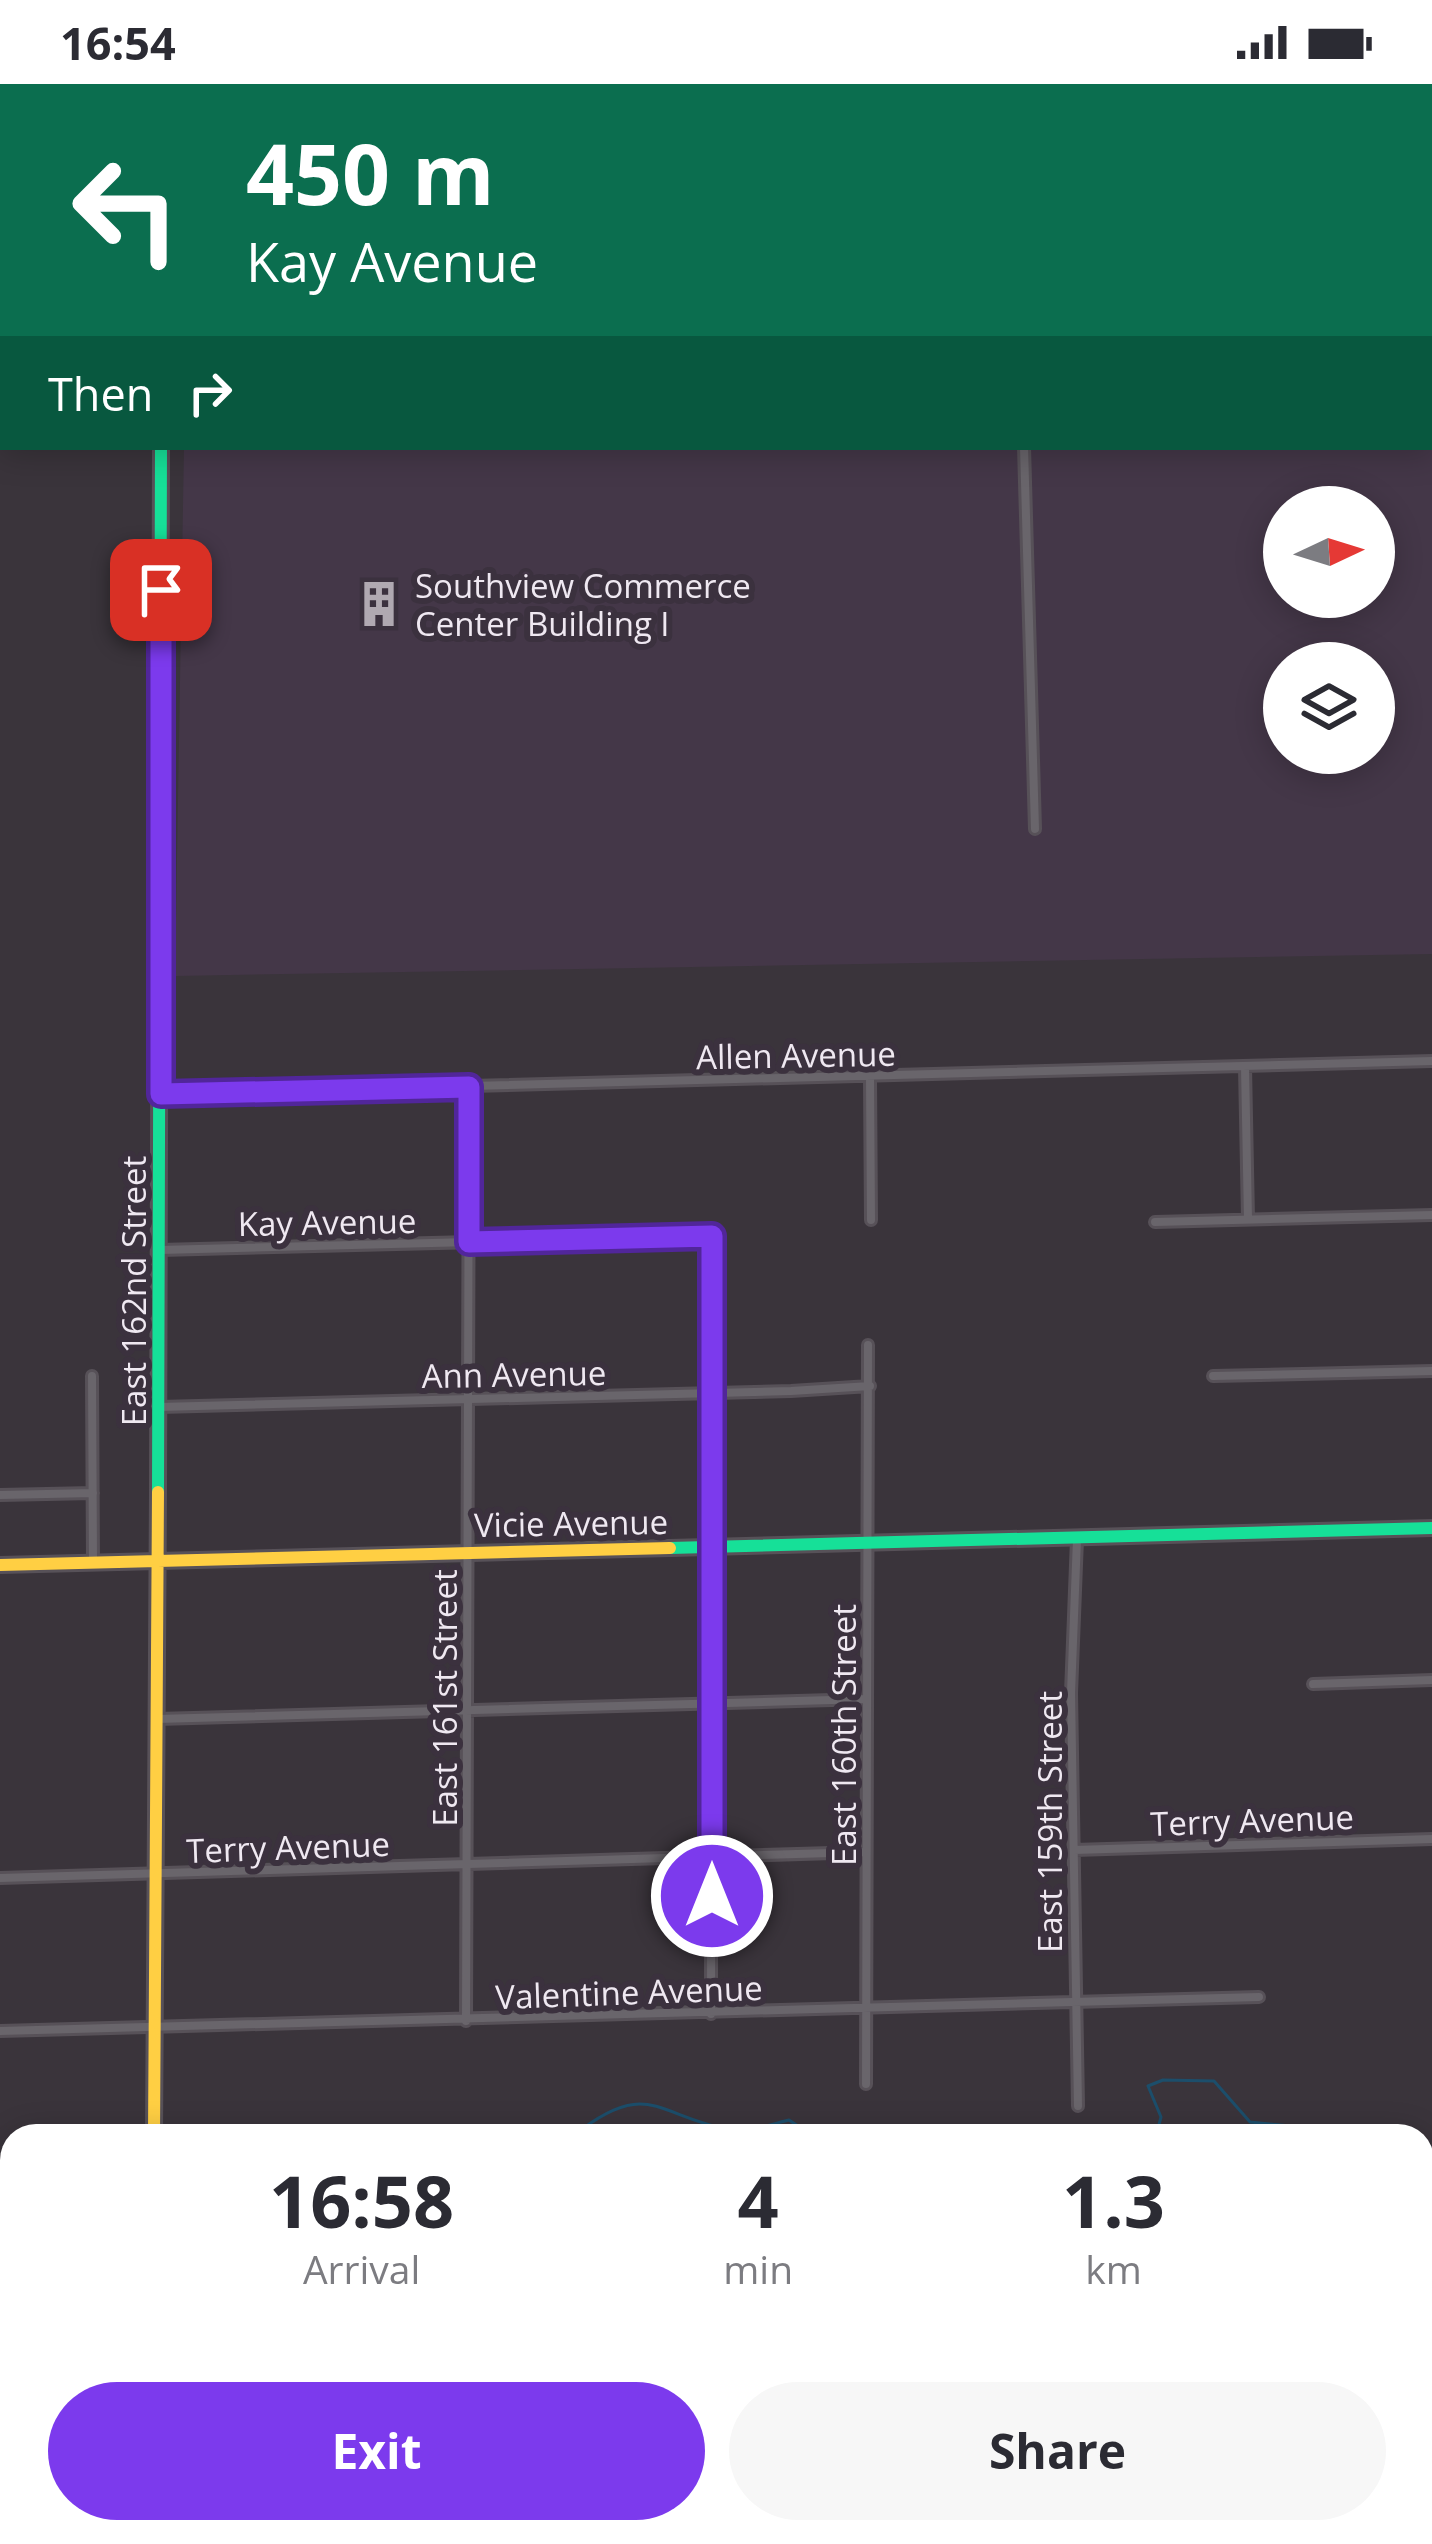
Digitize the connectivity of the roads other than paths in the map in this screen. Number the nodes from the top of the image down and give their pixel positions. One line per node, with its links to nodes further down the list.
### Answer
1 (161, 450): 8 (street, East 162nd Street)
2 (1024, 450): 3 (street)
3 (1036, 829)
4 (1432, 1061): 5 (street, Allen Avenue)
5 (1245, 1066): 6 (street, Allen Avenue); 10 (street)
6 (869, 1077): 7 (street, Allen Avenue); 11 (street)
7 (469, 1087): 8 (street, Allen Avenue); 13 (street, East 161st Street)
8 (161, 1094): 14 (street, East 162nd Street)
9 (1432, 1215): 10 (street)
10 (1248, 1219): 12 (street)
11 (871, 1220)
12 (1155, 1222)
13 (469, 1242): 14 (street, Kay Avenue); 20 (street, Kay Avenue); 21 (street, East 161st Street)
14 (160, 1250): 22 (street, East 162nd Street)
15 (868, 1345): 19 (street, East 160th Street)
16 (1432, 1371): 18 (street)
17 (92, 1376): 23 (street)
18 (1213, 1376)
19 (870, 1386): 20 (street, Ann Avenue); 27 (street, East 160th Street)
20 (713, 1393): 21 (street, Ann Avenue); 28 (street)
21 (469, 1399): 22 (street, Ann Avenue); 29 (street, East 161st Street)
22 (159, 1407): 30 (street, East 162nd Street)
23 (93, 1493): 24 (street); 31 (street)
24 (0, 1495)
25 (1432, 1528): 26 (street, Vicie Avenue)
26 (1077, 1537): 27 (street, Vicie Avenue); 40 (street, East 159th Street)
27 (868, 1543): 28 (street, Vicie Avenue); 35 (street, East 160th Street)
28 (713, 1546): 29 (street, Vicie Avenue); 36 (street)
29 (469, 1553): 30 (street, Vicie Avenue); 37 (street, East 161st Street)
30 (158, 1561): 31 (street, Vicie Avenue); 38 (street, East 162nd Street)
31 (93, 1562): 32 (street, Vicie Avenue)
32 (0, 1565)
33 (1432, 1680): 34 (street)
34 (1313, 1684)
35 (867, 1699): 36 (street); 41 (street, East 160th Street)
36 (712, 1703): 37 (street); 42 (street)
37 (468, 1710): 38 (street); 43 (street, East 161st Street)
38 (157, 1719): 44 (street, East 162nd Street)
39 (1432, 1839): 40 (street, Terry Avenue)
40 (1073, 1850): 47 (street, East 159th Street)
41 (866, 1852): 42 (street, Terry Avenue); 48 (street, East 160th Street)
42 (712, 1857): 43 (street, Terry Avenue); 49 (street)
43 (467, 1865): 44 (street, Terry Avenue); 50 (street, East 161st Street)
44 (156, 1876): 45 (street, Terry Avenue); 51 (street, East 162nd Street)
45 (0, 1877)
46 (1258, 1997): 47 (street, Valentine Avenue)
47 (1073, 2004): 48 (street, Valentine Avenue); 54 (street, East 159th Street)
48 (865, 2009): 49 (street, Valentine Avenue); 53 (street, East 160th Street)
49 (711, 2014): 50 (street, Valentine Avenue)
50 (466, 2021): 51 (street, Valentine Avenue)
51 (155, 2030): 52 (street, Valentine Avenue); 55 (street, East 162nd Street)
52 (0, 2031)
53 (866, 2084)
54 (1078, 2106)
55 (154, 2124)
56 (456, 2544): 57 (street)
57 (714, 2544)

